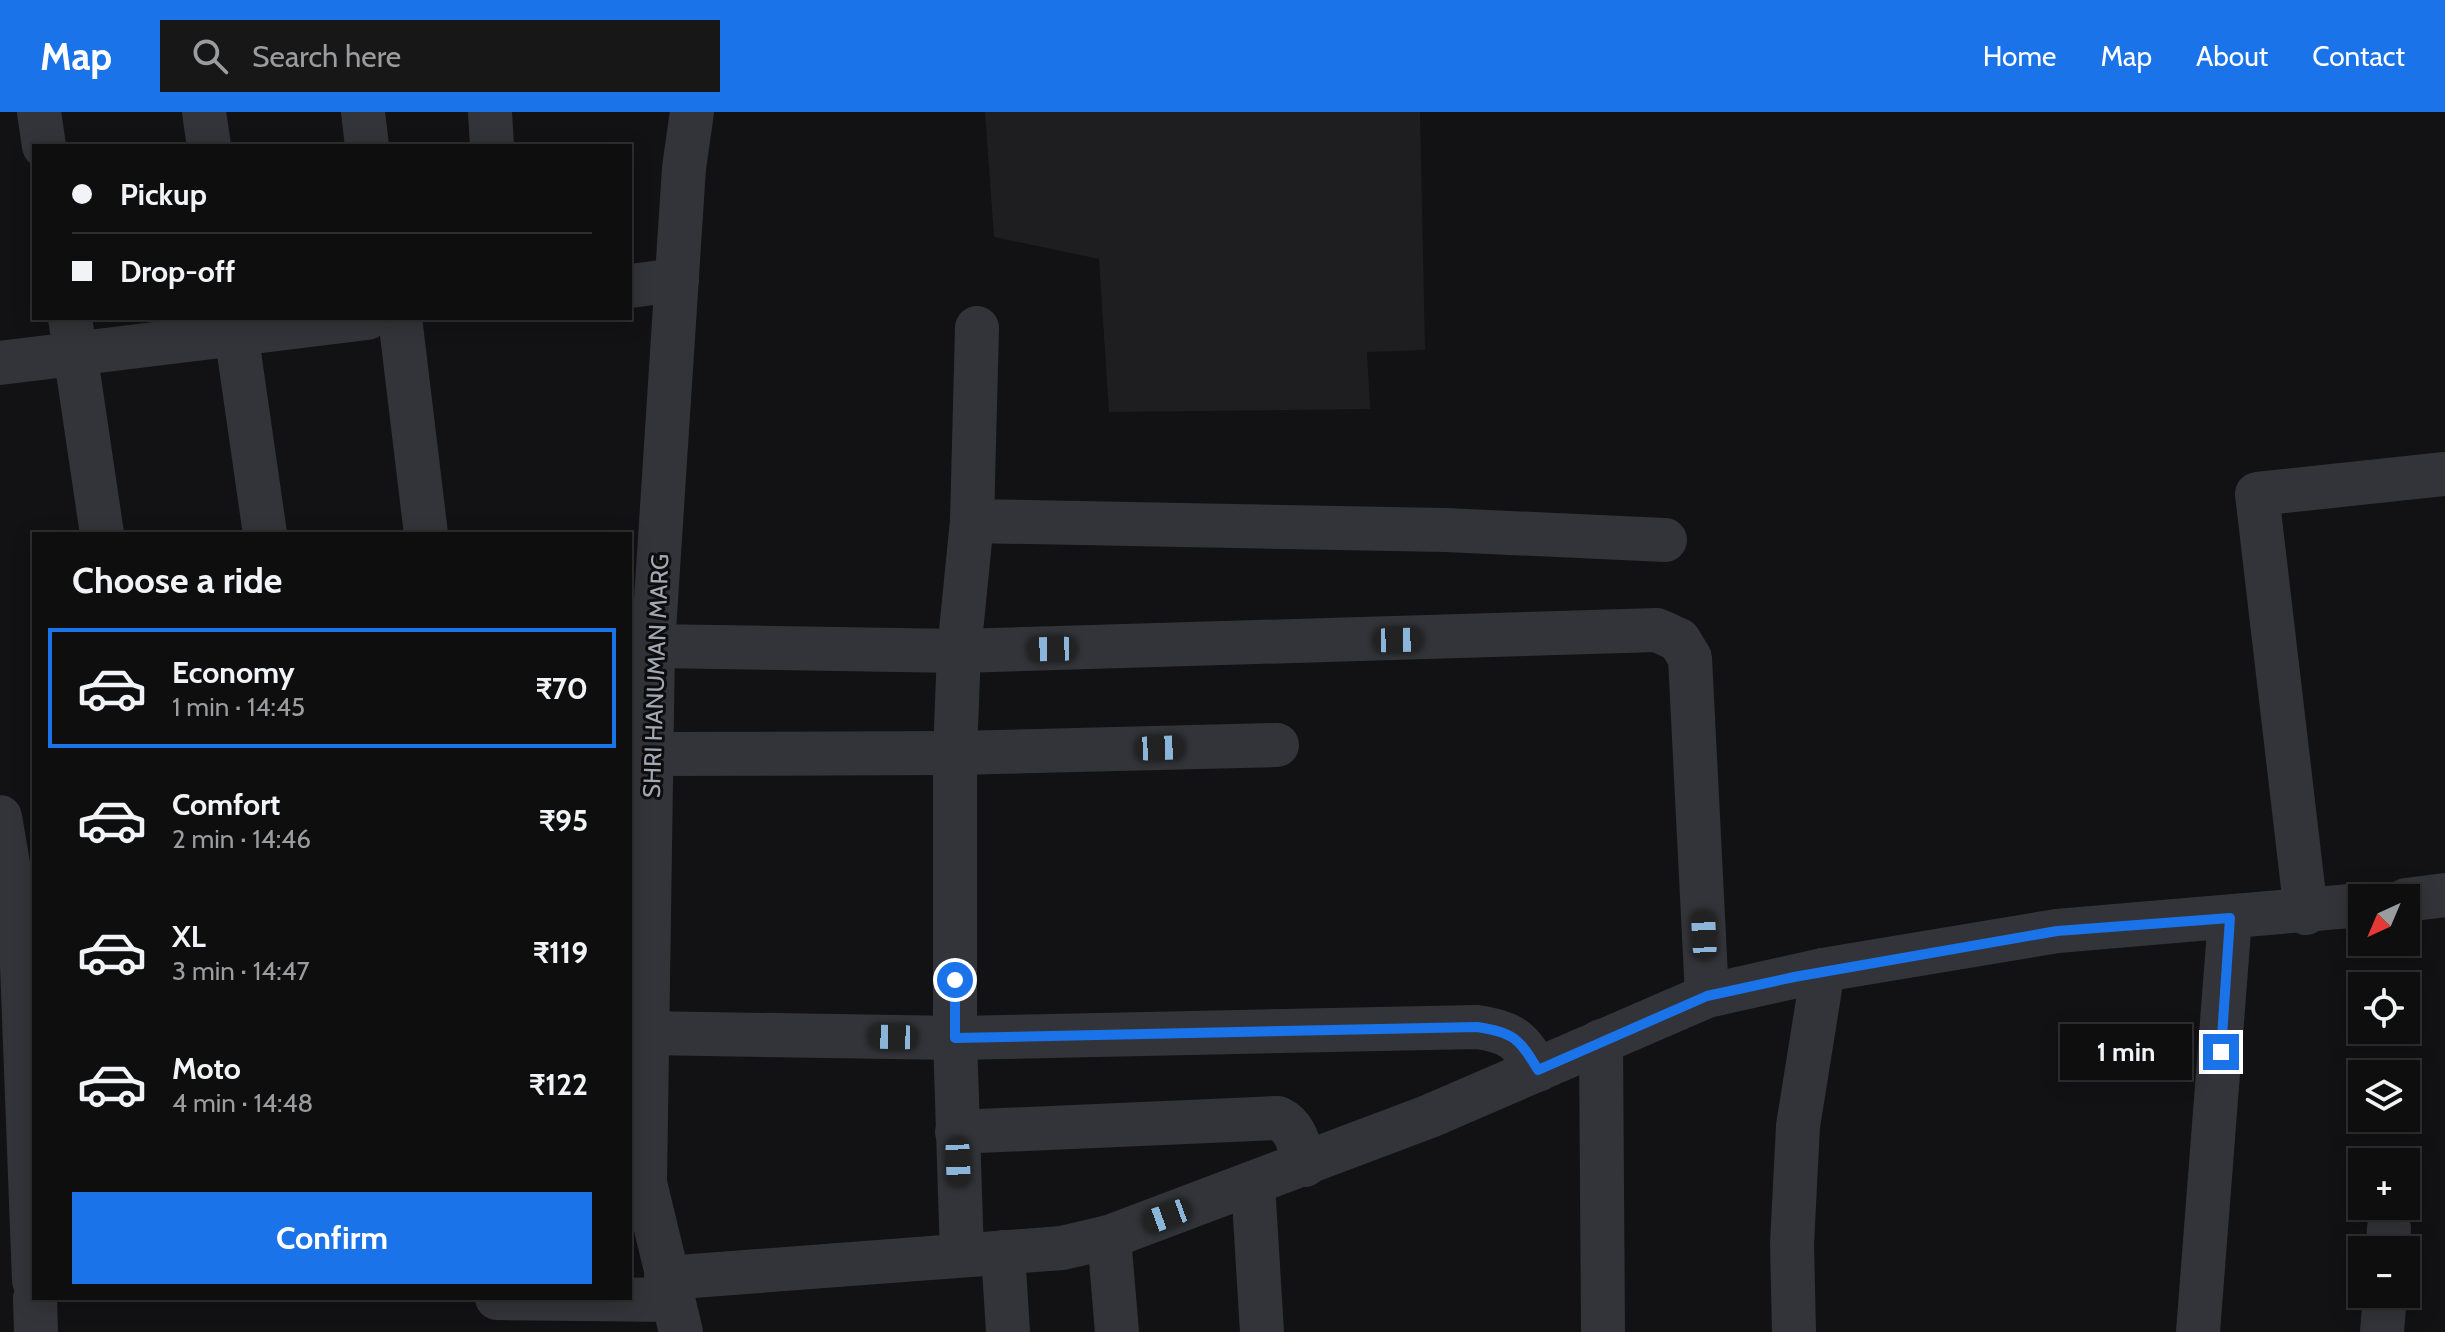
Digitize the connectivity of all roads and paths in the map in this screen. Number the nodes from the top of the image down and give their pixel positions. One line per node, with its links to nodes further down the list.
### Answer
1 (39, 112): 6 (street)
2 (204, 112): 7 (street)
3 (363, 112): 8 (street)
4 (490, 112): 9 (street)
5 (692, 112): 10 (street, SHRI HANUMAN MARG)
6 (44, 144)
7 (209, 144)
8 (367, 144)
9 (492, 144)
10 (677, 280): 11 (street); 24 (street, SHRI HANUMAN MARG)
11 (632, 286)
12 (334, 320): 14 (street)
13 (400, 320): 22 (street)
14 (235, 326): 16 (street); 21 (street)
15 (977, 328): 19 (street)
16 (73, 336): 17 (street); 20 (street)
17 (0, 363)
18 (2445, 474): 34 (street)
19 (972, 521): 23 (street); 25 (street)
20 (102, 532)
21 (265, 532)
22 (426, 532)
23 (1665, 540)
24 (653, 646): 25 (street); 28 (street, SHRI HANUMAN MARG)
25 (959, 651): 27 (street); 37 (street)
26 (1277, 745): 27 (street)
27 (955, 753): 28 (street); 39 (street)
28 (652, 754): 30 (street, SHRI HANUMAN MARG)
29 (0, 817): 45 (street)
30 (640, 864): 38 (street, SHRI HANUMAN MARG)
31 (2445, 895): 32 (street)
32 (2420, 898)
33 (2348, 907): 34 (street)
34 (2306, 913): 35 (street)
35 (2230, 918): 36 (street); 58 (street)
36 (1823, 970): 37 (street); 57 (street)
37 (1707, 996): 40 (street)
38 (646, 1033): 39 (street); 50 (street, SHRI HANUMAN MARG)
39 (955, 1038): 41 (street); 42 (street)
40 (1601, 1041): 41 (street); 56 (street)
41 (1538, 1070): 43 (street)
42 (957, 1132): 43 (street); 47 (street)
43 (1305, 1165): 44 (street)
44 (1253, 1184): 46 (street); 55 (street)
45 (32, 1228)
46 (1109, 1237): 47 (street); 54 (street)
47 (982, 1253): 50 (street); 53 (street)
48 (35, 1300): 52 (street)
49 (567, 1300): 50 (street)
50 (673, 1303)
51 (2384, 1308): 59 (street)
52 (36, 1332)
53 (1008, 1332)
54 (1117, 1332)
55 (1262, 1332)
56 (1603, 1332)
57 (1794, 1332)
58 (2198, 1332)
59 (2382, 1332)

